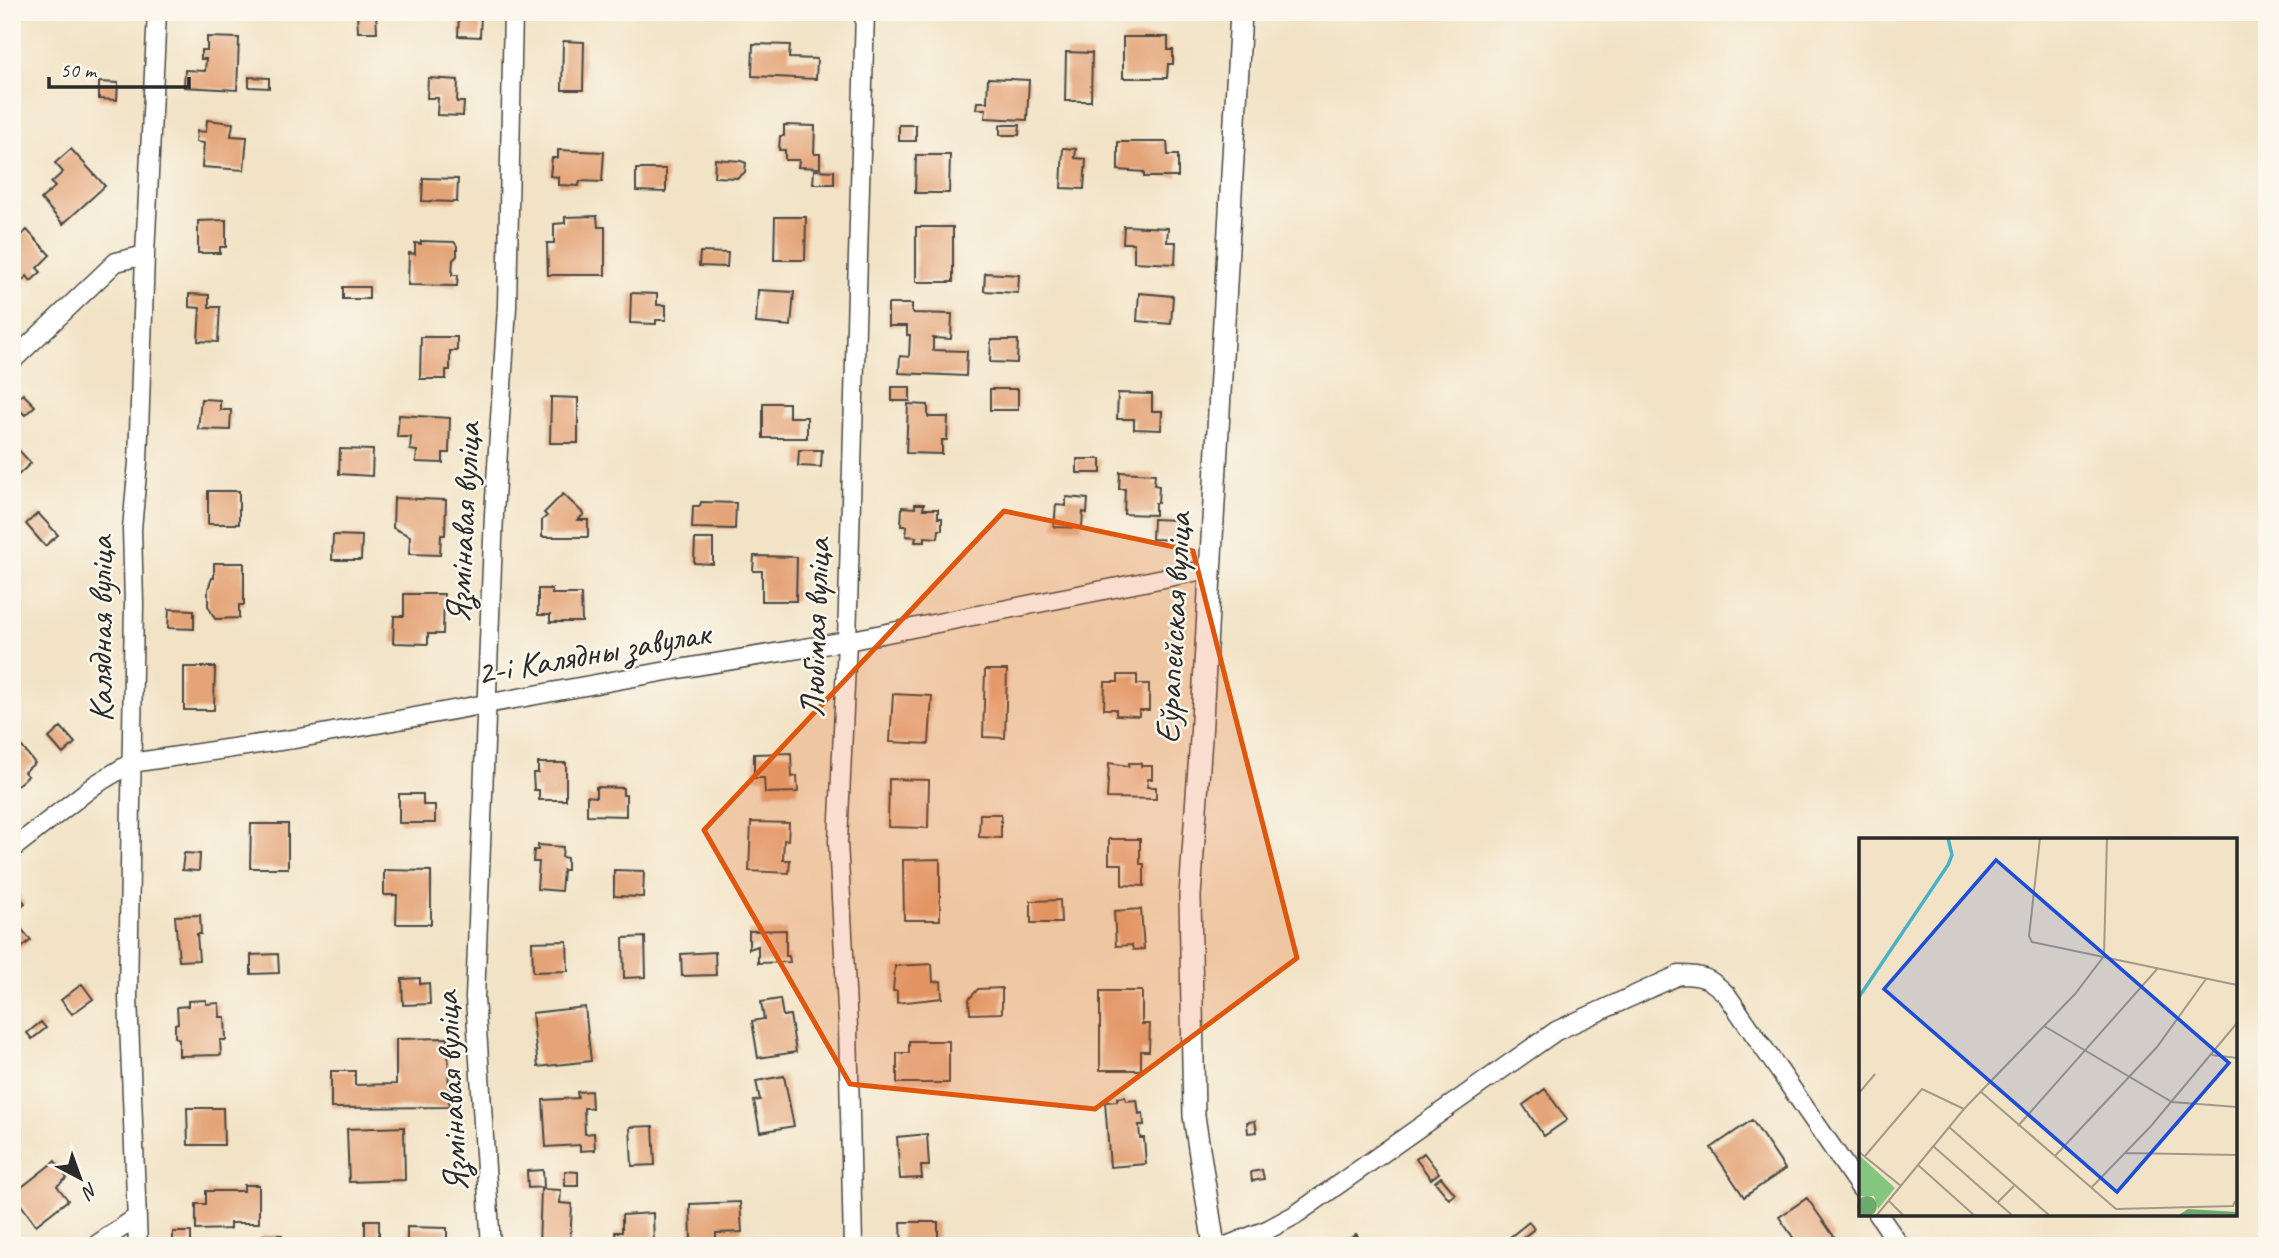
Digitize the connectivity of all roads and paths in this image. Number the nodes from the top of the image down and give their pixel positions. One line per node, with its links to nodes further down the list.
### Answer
1 (157, 12): 5 (street, Калядная вуліца)
2 (513, 12): 9 (street, Язмінавая вуліца)
3 (865, 12): 8 (street, Любімая вуліца)
4 (1241, 12): 7 (street, Еўрапейская вуліца)
5 (145, 255): 6 (street); 10 (street, Калядная вуліца)
6 (12, 361)
7 (1209, 569): 8 (street, 2-і Калядны завулак); 19 (street, Еўрапейская вуліца)
8 (847, 642): 9 (street, 2-і Калядны завулак); 18 (street, Любімая вуліца)
9 (486, 704): 10 (street, 2-і Калядны завулак); 17 (street, Язмінавая вуліца)
10 (131, 763): 11 (street, 2-і Калядны завулак); 14 (street, Калядная вуліца)
11 (12, 849)
12 (1859, 1186): 20 (street)
13 (1879, 1216): 21 (street)
14 (137, 1217): 15 (street); 16 (street, Калядная вуліца)
15 (95, 1246)
16 (138, 1246)
17 (492, 1246)
18 (853, 1246)
19 (1214, 1246)
20 (1226, 1246)
21 (1900, 1246)

